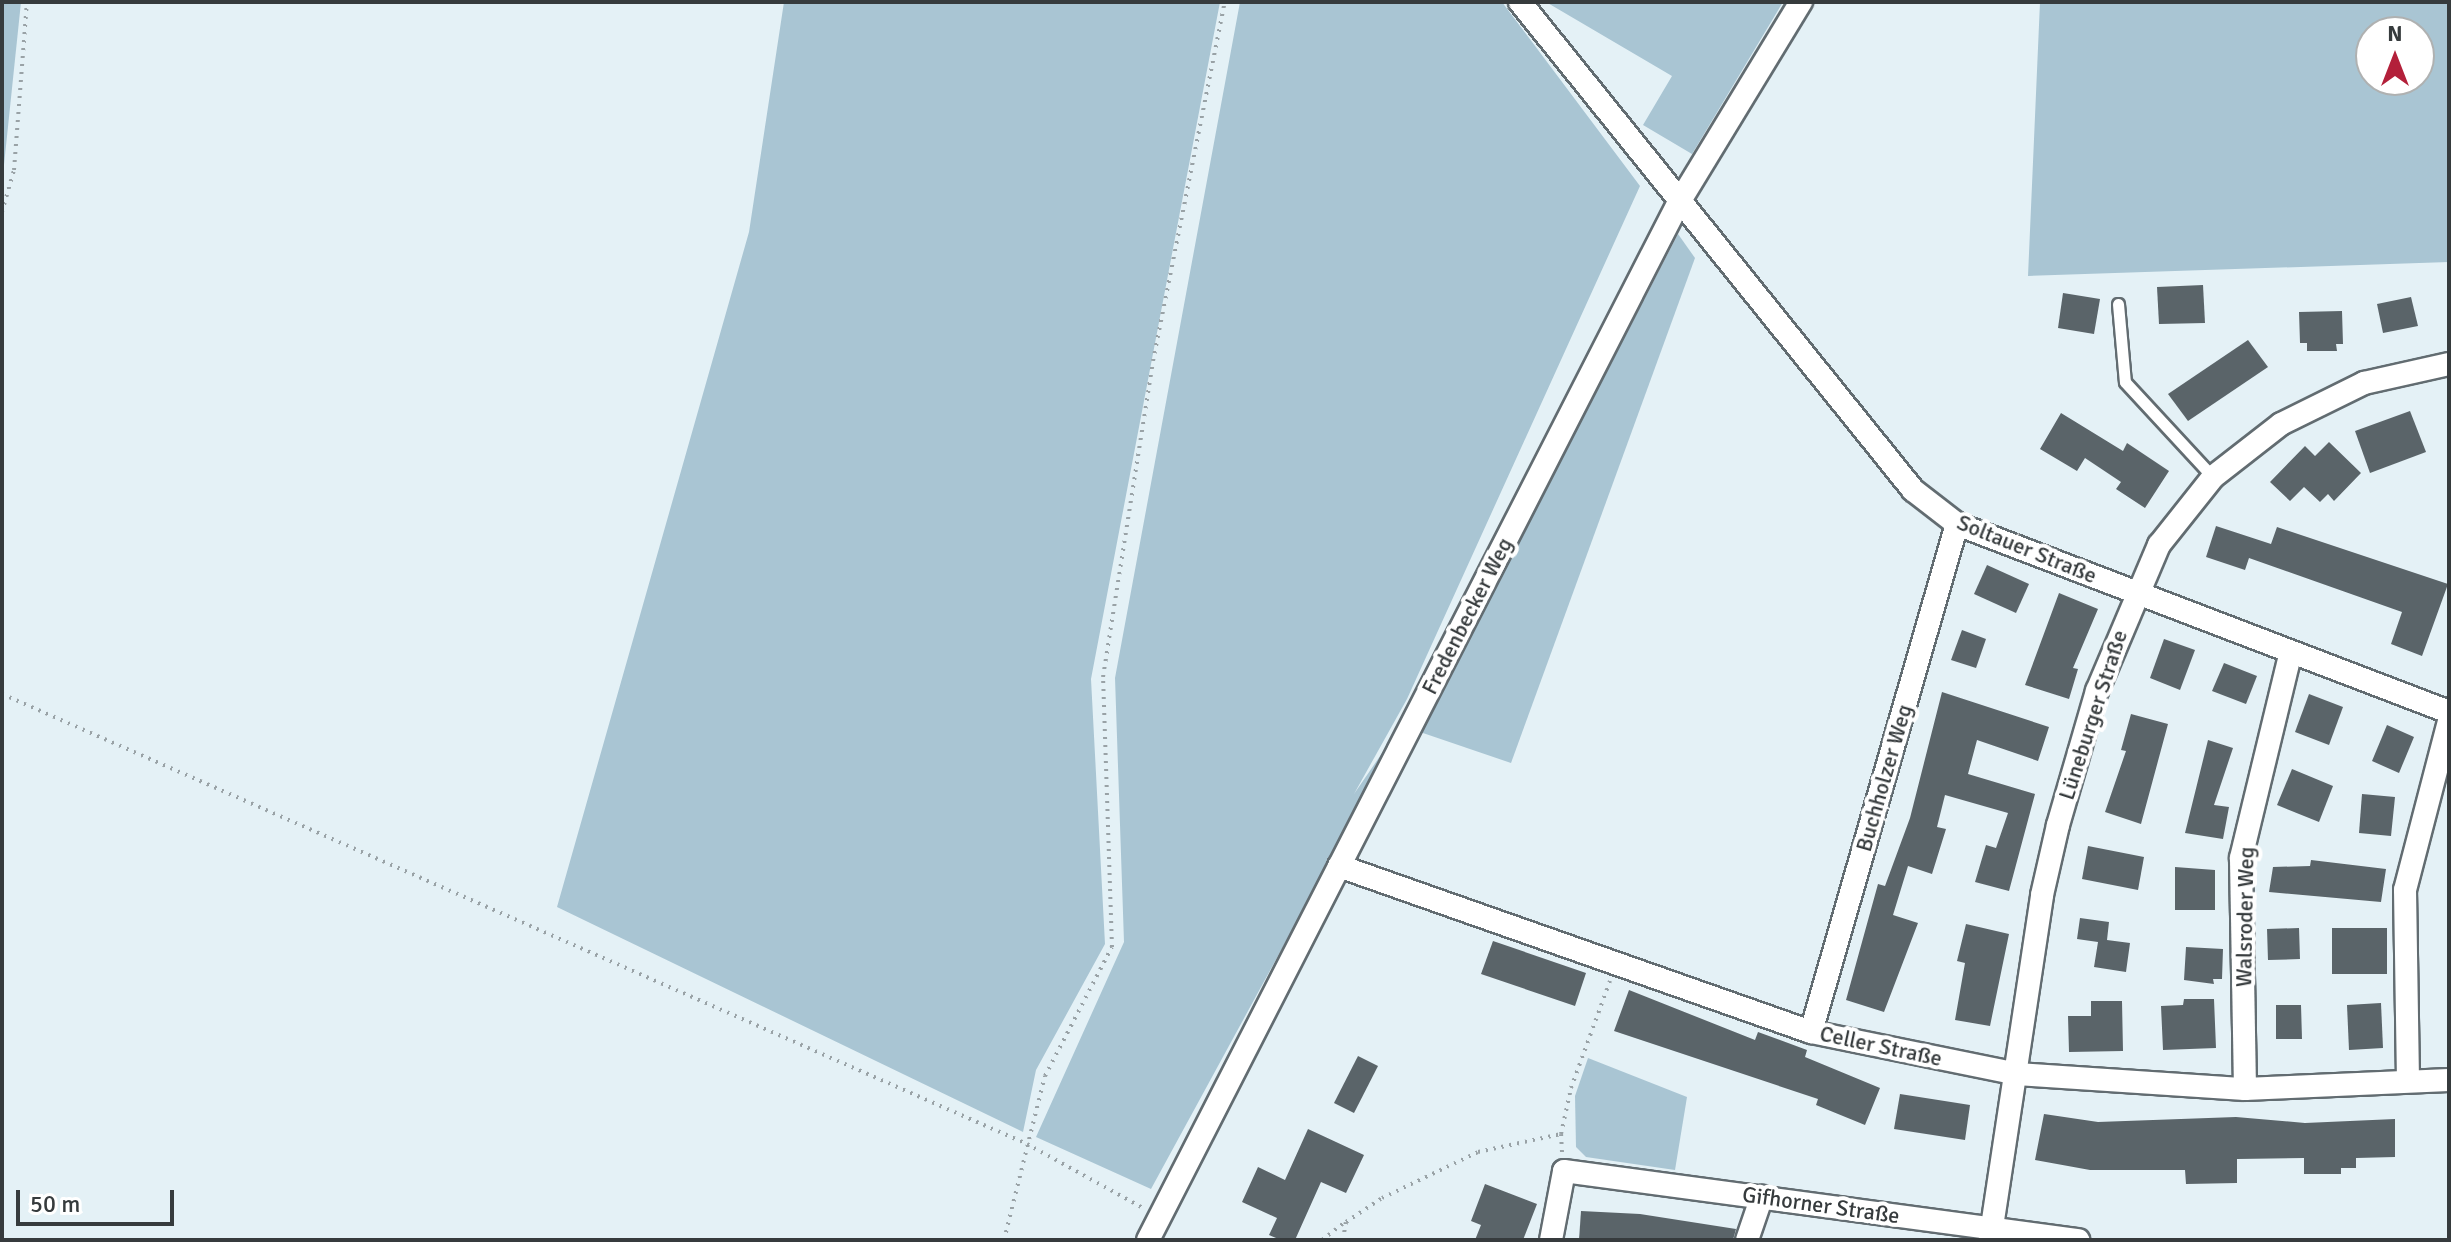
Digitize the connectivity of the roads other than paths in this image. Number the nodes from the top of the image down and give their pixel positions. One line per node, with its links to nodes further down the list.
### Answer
1 (1520, 2): 3 (street, Soltauer Straße)
2 (1801, 2): 3 (street, Fredenbecker Weg)
3 (1678, 204): 7 (street, Soltauer Straße); 12 (street, Fredenbecker Weg)
4 (2118, 304): 6 (lane)
5 (2449, 364): 6 (street, Lüneburger Straße)
6 (2213, 477): 8 (street, Lüneburger Straße)
7 (1957, 524): 8 (street, Soltauer Straße); 13 (street, Buchholzer Weg)
8 (2137, 592): 9 (street, Soltauer Straße); 14 (street, Lüneburger Straße)
9 (2290, 655): 10 (street, Soltauer Straße); 17 (street, Walsroder Weg)
10 (2449, 712)
11 (2449, 721): 16 (street)
12 (1339, 866): 13 (street, Celler Straße); 20 (street, Fredenbecker Weg)
13 (1811, 1032): 14 (street, Celler Straße)
14 (2017, 1074): 17 (street, Celler Straße); 19 (street, Lüneburger Straße)
15 (2449, 1080): 16 (street, Celler Straße)
16 (2408, 1081): 17 (street, Celler Straße)
17 (2245, 1089)
18 (1762, 1196): 19 (street, Gifhorner Straße); 21 (street, Gifhorner Straße); 22 (street)
19 (1992, 1233): 23 (street, Gifhorner Straße)
20 (1148, 1240)
21 (1551, 1240)
22 (1747, 1240)
23 (2078, 1240)

